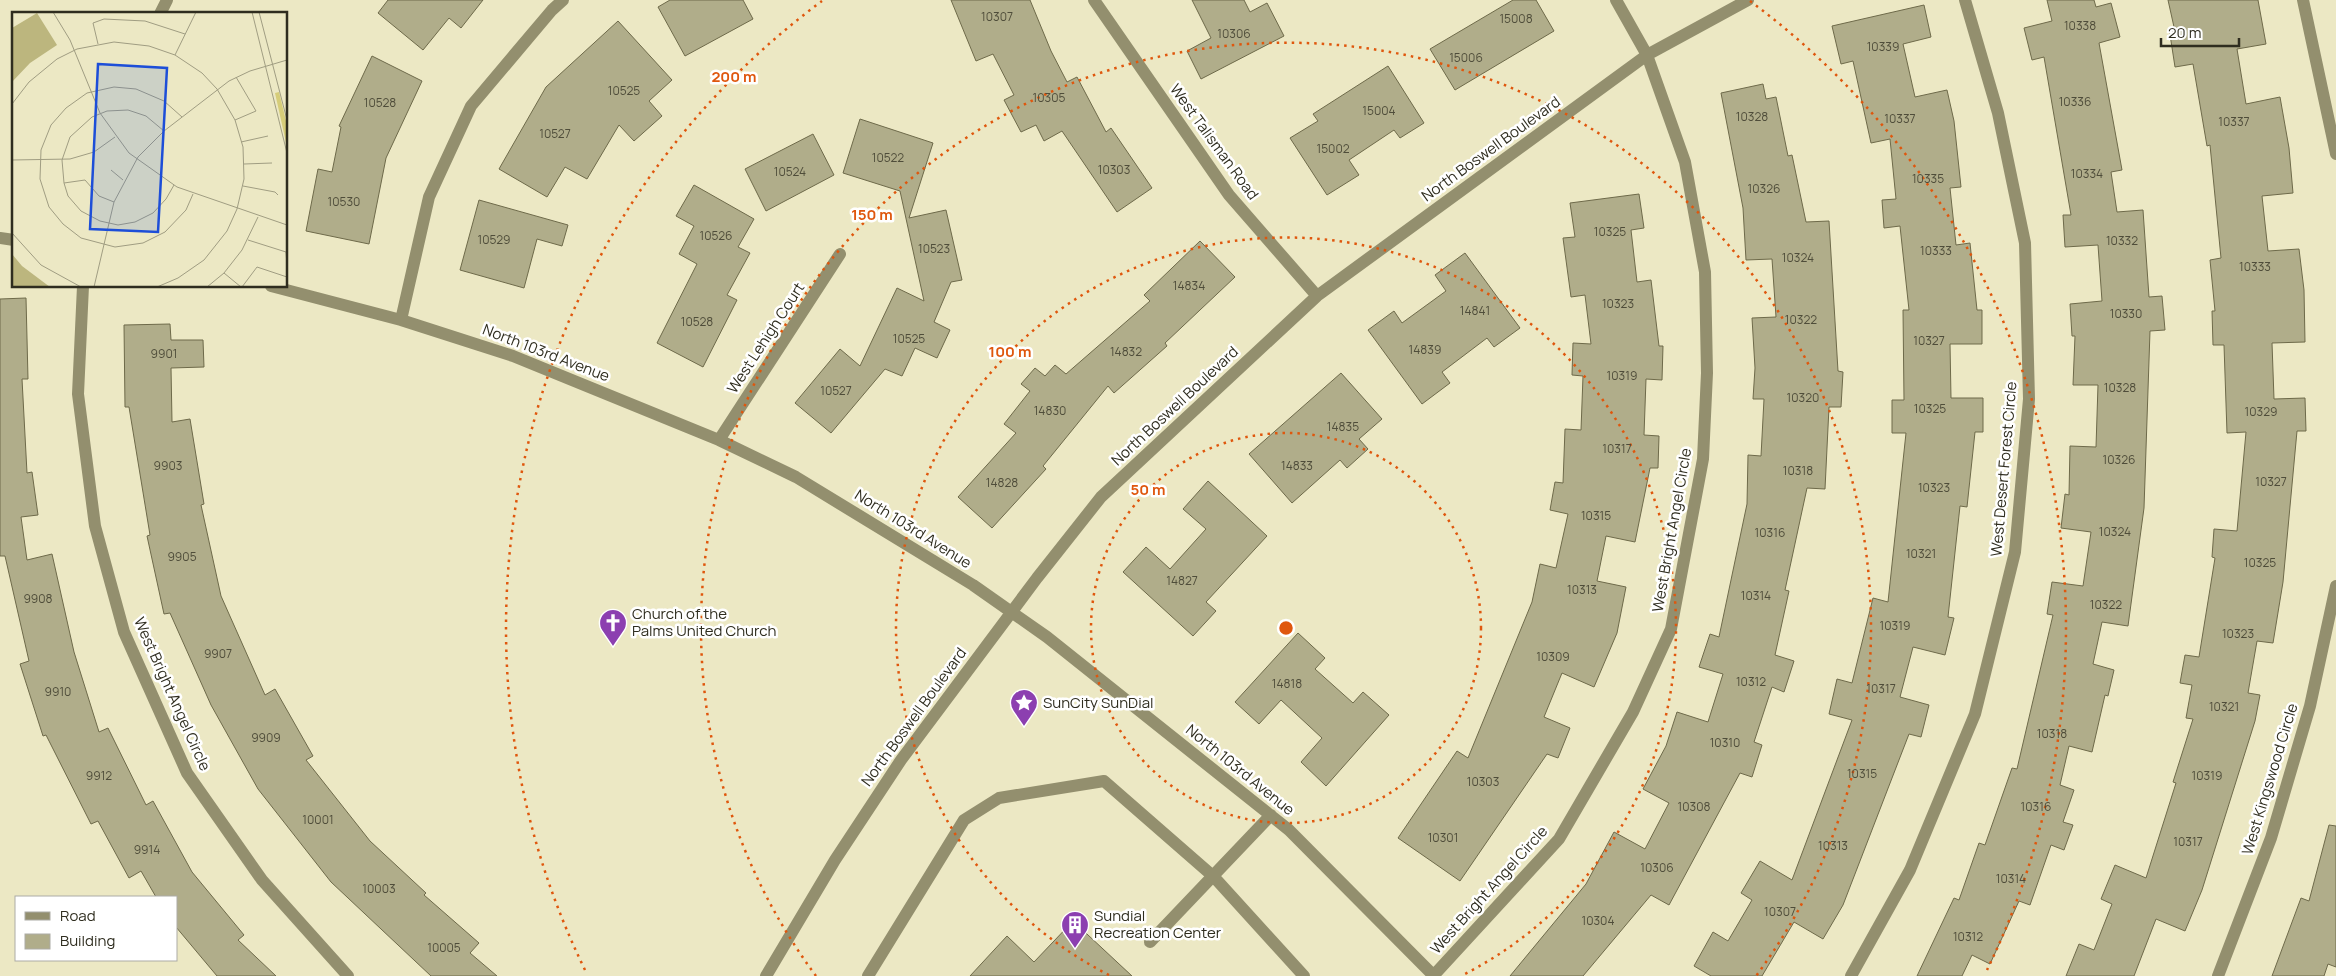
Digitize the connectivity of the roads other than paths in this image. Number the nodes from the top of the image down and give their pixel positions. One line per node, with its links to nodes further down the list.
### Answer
1 (167, 0): 8 (street)
2 (563, 0): 15 (street)
3 (1094, 0): 14 (street, West Talisman Road)
4 (1616, 0): 9 (street, West Bright Angel Circle)
5 (1748, 0): 9 (street, North Boswell Boulevard)
6 (1965, 0): 27 (street, West Desert Forest Circle)
7 (2303, 0): 10 (street)
8 (161, 12)
9 (1648, 55): 14 (street, North Boswell Boulevard); 26 (street, West Bright Angel Circle)
10 (2336, 154)
11 (840, 254): 16 (street, West Lehigh Court)
12 (83, 288): 22 (street, West Bright Angel Circle)
13 (279, 288): 15 (street, North 103rd Avenue)
14 (1317, 296): 18 (street, North Boswell Boulevard)
15 (401, 320): 16 (street, North 103rd Avenue)
16 (720, 440): 18 (street, North 103rd Avenue)
17 (2336, 586): 28 (street, West Kingswood Circle)
18 (1012, 612): 19 (street, North 103rd Avenue); 23 (street, North Boswell Boulevard)
19 (1271, 815): 20 (street); 26 (street, North 103rd Avenue)
20 (1214, 877): 21 (street); 24 (street); 25 (street)
21 (1150, 942)
22 (348, 976)
23 (766, 976)
24 (868, 976)
25 (1304, 976)
26 (1434, 976)
27 (1850, 976)
28 (2218, 976)

